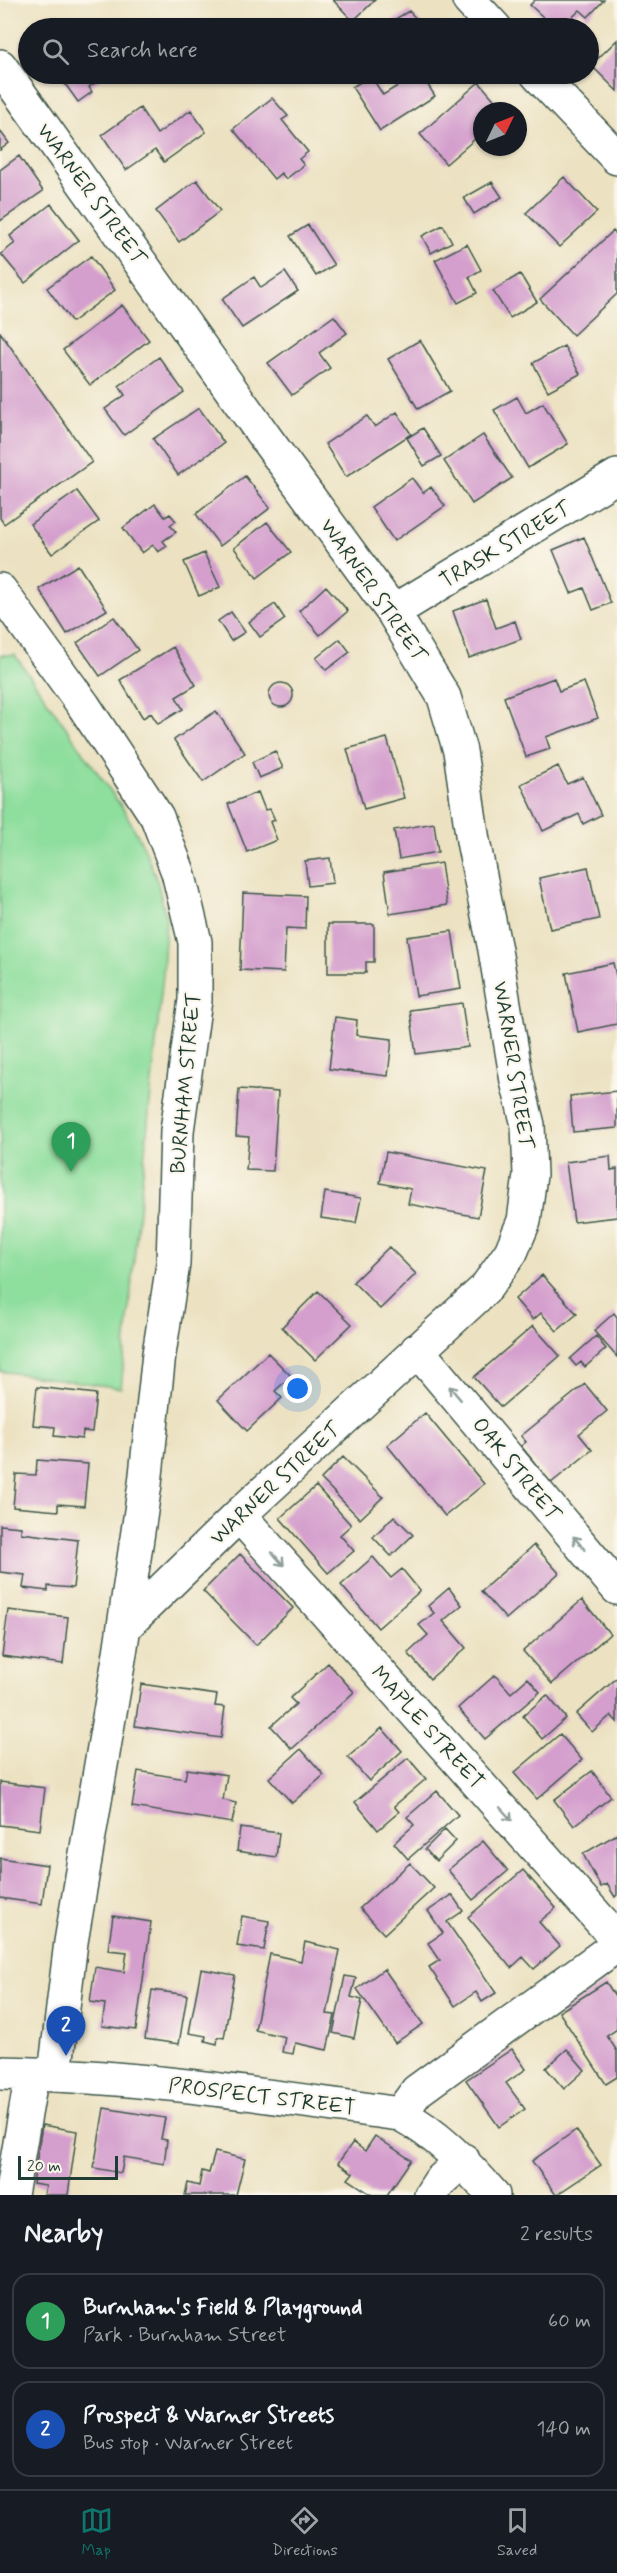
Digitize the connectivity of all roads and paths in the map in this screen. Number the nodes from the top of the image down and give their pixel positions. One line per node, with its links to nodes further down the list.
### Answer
1 (469, 0): 2 (street)
2 (486, 18)
3 (0, 66): 8 (street, WARNER STREET)
4 (547, 84): 5 (street)
5 (617, 158)
6 (617, 476): 8 (street, TRASK STREET)
7 (0, 590): 12 (street, BURNHAM STREET)
8 (393, 612): 9 (street, WARNER STREET)
9 (417, 1350): 10 (street, WARNER STREET); 11 (street, OAK STREET, one-way to 9)
10 (239, 1515): 12 (street, WARNER STREET); 13 (street, MAPLE STREET, one-way to 13)
11 (617, 1588)
12 (123, 1627): 15 (street)
13 (617, 1940)
14 (617, 1945): 16 (street)
15 (29, 2074): 16 (street, PROSPECT STREET); 18 (street)
16 (400, 2114): 17 (street, PROSPECT STREET)
17 (463, 2160): 19 (street); 20 (street, PROSPECT STREET)
18 (11, 2195)
19 (431, 2195)
20 (493, 2195)

